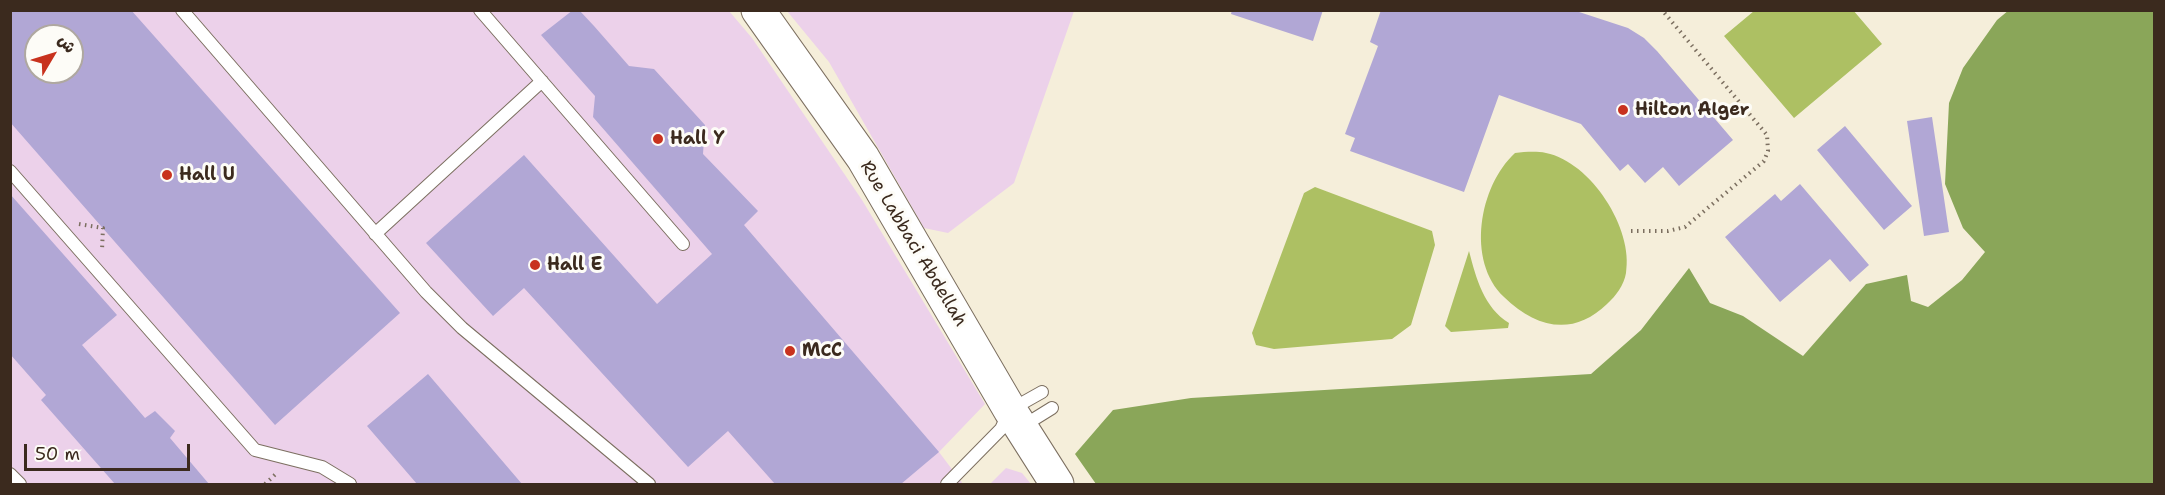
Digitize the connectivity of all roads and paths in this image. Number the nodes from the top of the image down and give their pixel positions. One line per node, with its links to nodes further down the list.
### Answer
1 (182, 10): 9 (lane)
2 (480, 10): 6 (lane)
3 (743, 10): 13 (street, Rue Labbaci Abdellah)
4 (758, 10): 13 (street, Rue Labbaci Abdellah)
5 (1662, 10): 8 (path)
6 (542, 81): 9 (lane); 10 (lane)
7 (10, 171): 16 (lane)
8 (1631, 231)
9 (375, 234): 17 (lane)
10 (683, 244)
11 (1042, 392): 13 (lane)
12 (1052, 408): 13 (lane)
13 (1010, 422): 18 (lane); 19 (street, Rue Labbaci Abdellah); 20 (street, Rue Labbaci Abdellah)
14 (10, 474): 15 (lane)
15 (20, 484)
16 (350, 484)
17 (649, 484)
18 (947, 484)
19 (1040, 484)
20 (1057, 484)

